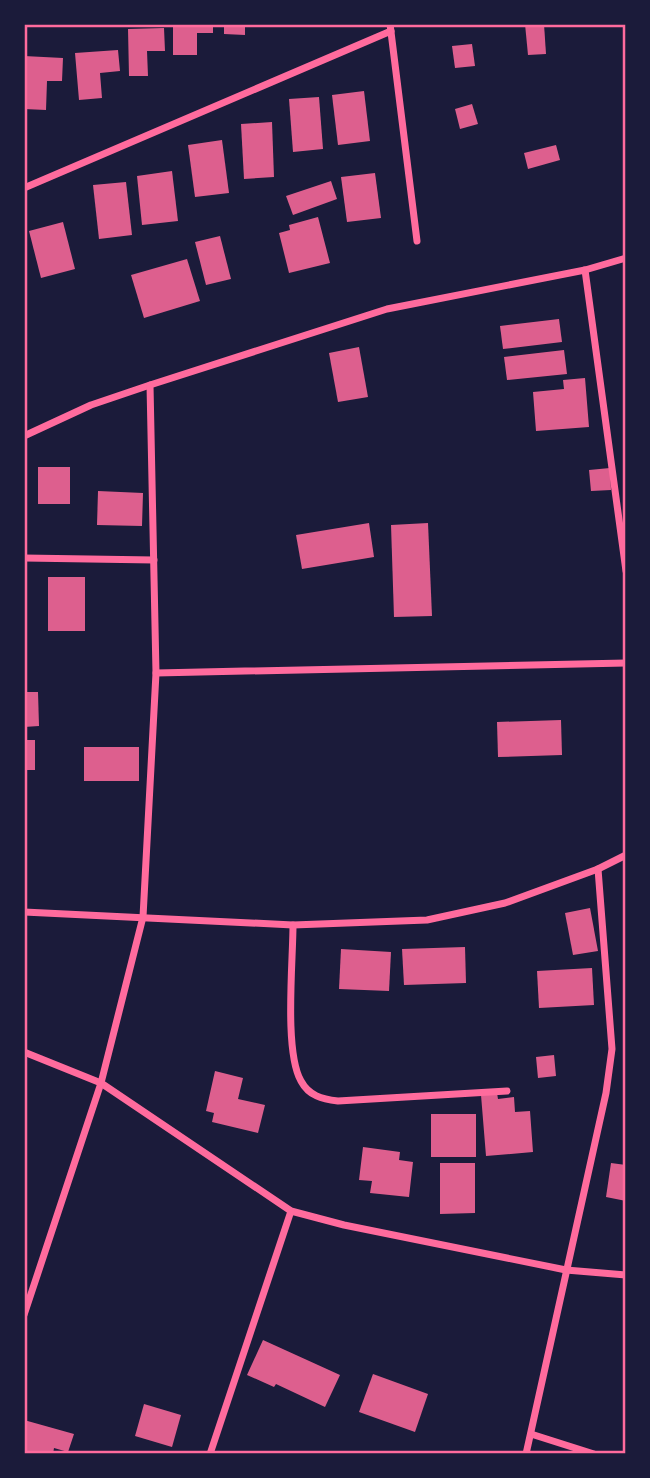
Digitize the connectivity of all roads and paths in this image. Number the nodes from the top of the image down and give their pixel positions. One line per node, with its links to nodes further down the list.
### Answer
1 (390, 28): 2 (street); 3 (street)
2 (24, 188)
3 (417, 241)
4 (625, 258): 5 (street)
5 (585, 270): 6 (street); 8 (street)
6 (150, 385): 7 (street); 10 (street)
7 (24, 436)
8 (625, 554): 11 (street)
9 (24, 558): 10 (street)
10 (154, 560): 13 (street)
11 (625, 571)
12 (625, 663): 13 (street)
13 (156, 673): 17 (street)
14 (625, 855): 15 (street)
15 (598, 869): 18 (street); 23 (street)
16 (24, 912): 17 (street)
17 (144, 917): 18 (street); 20 (street)
18 (293, 925): 21 (street)
19 (24, 1052): 20 (street)
20 (101, 1083): 22 (street); 25 (street)
21 (507, 1091)
22 (291, 1211): 23 (street); 27 (street)
23 (566, 1270): 24 (street); 26 (street)
24 (625, 1275)
25 (24, 1315)
26 (531, 1434): 28 (street); 29 (street)
27 (209, 1454)
28 (526, 1454)
29 (594, 1454)

